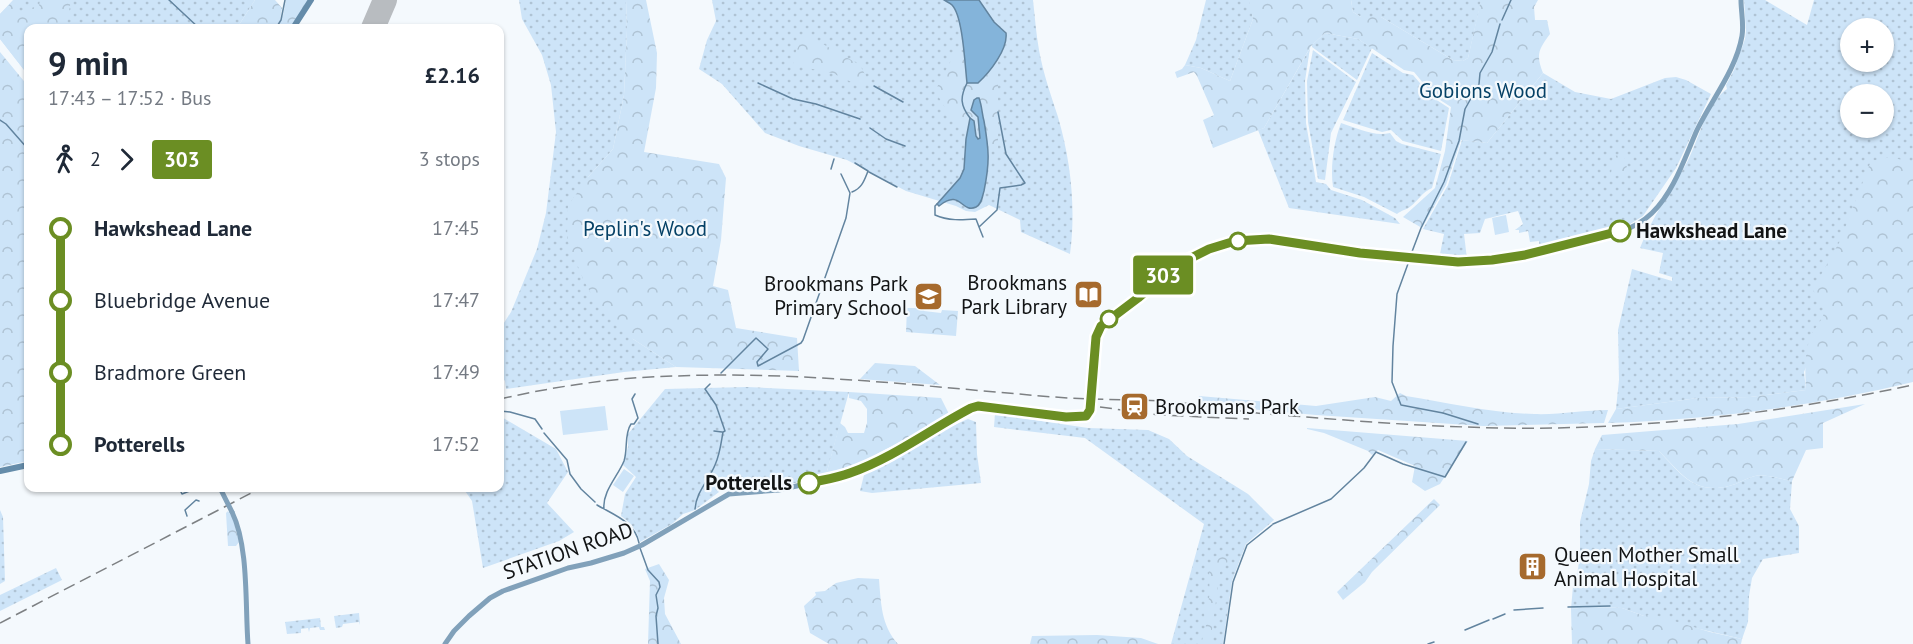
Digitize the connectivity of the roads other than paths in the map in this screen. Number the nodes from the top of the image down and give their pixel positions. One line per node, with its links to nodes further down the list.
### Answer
1 (311, 0): 3 (main road)
2 (1741, 0): 8 (street, STATION ROAD, bridge)
3 (296, 24)
4 (24, 466): 5 (main road)
5 (0, 471)
6 (222, 492): 7 (street, bridge)
7 (248, 644)
8 (445, 644)

